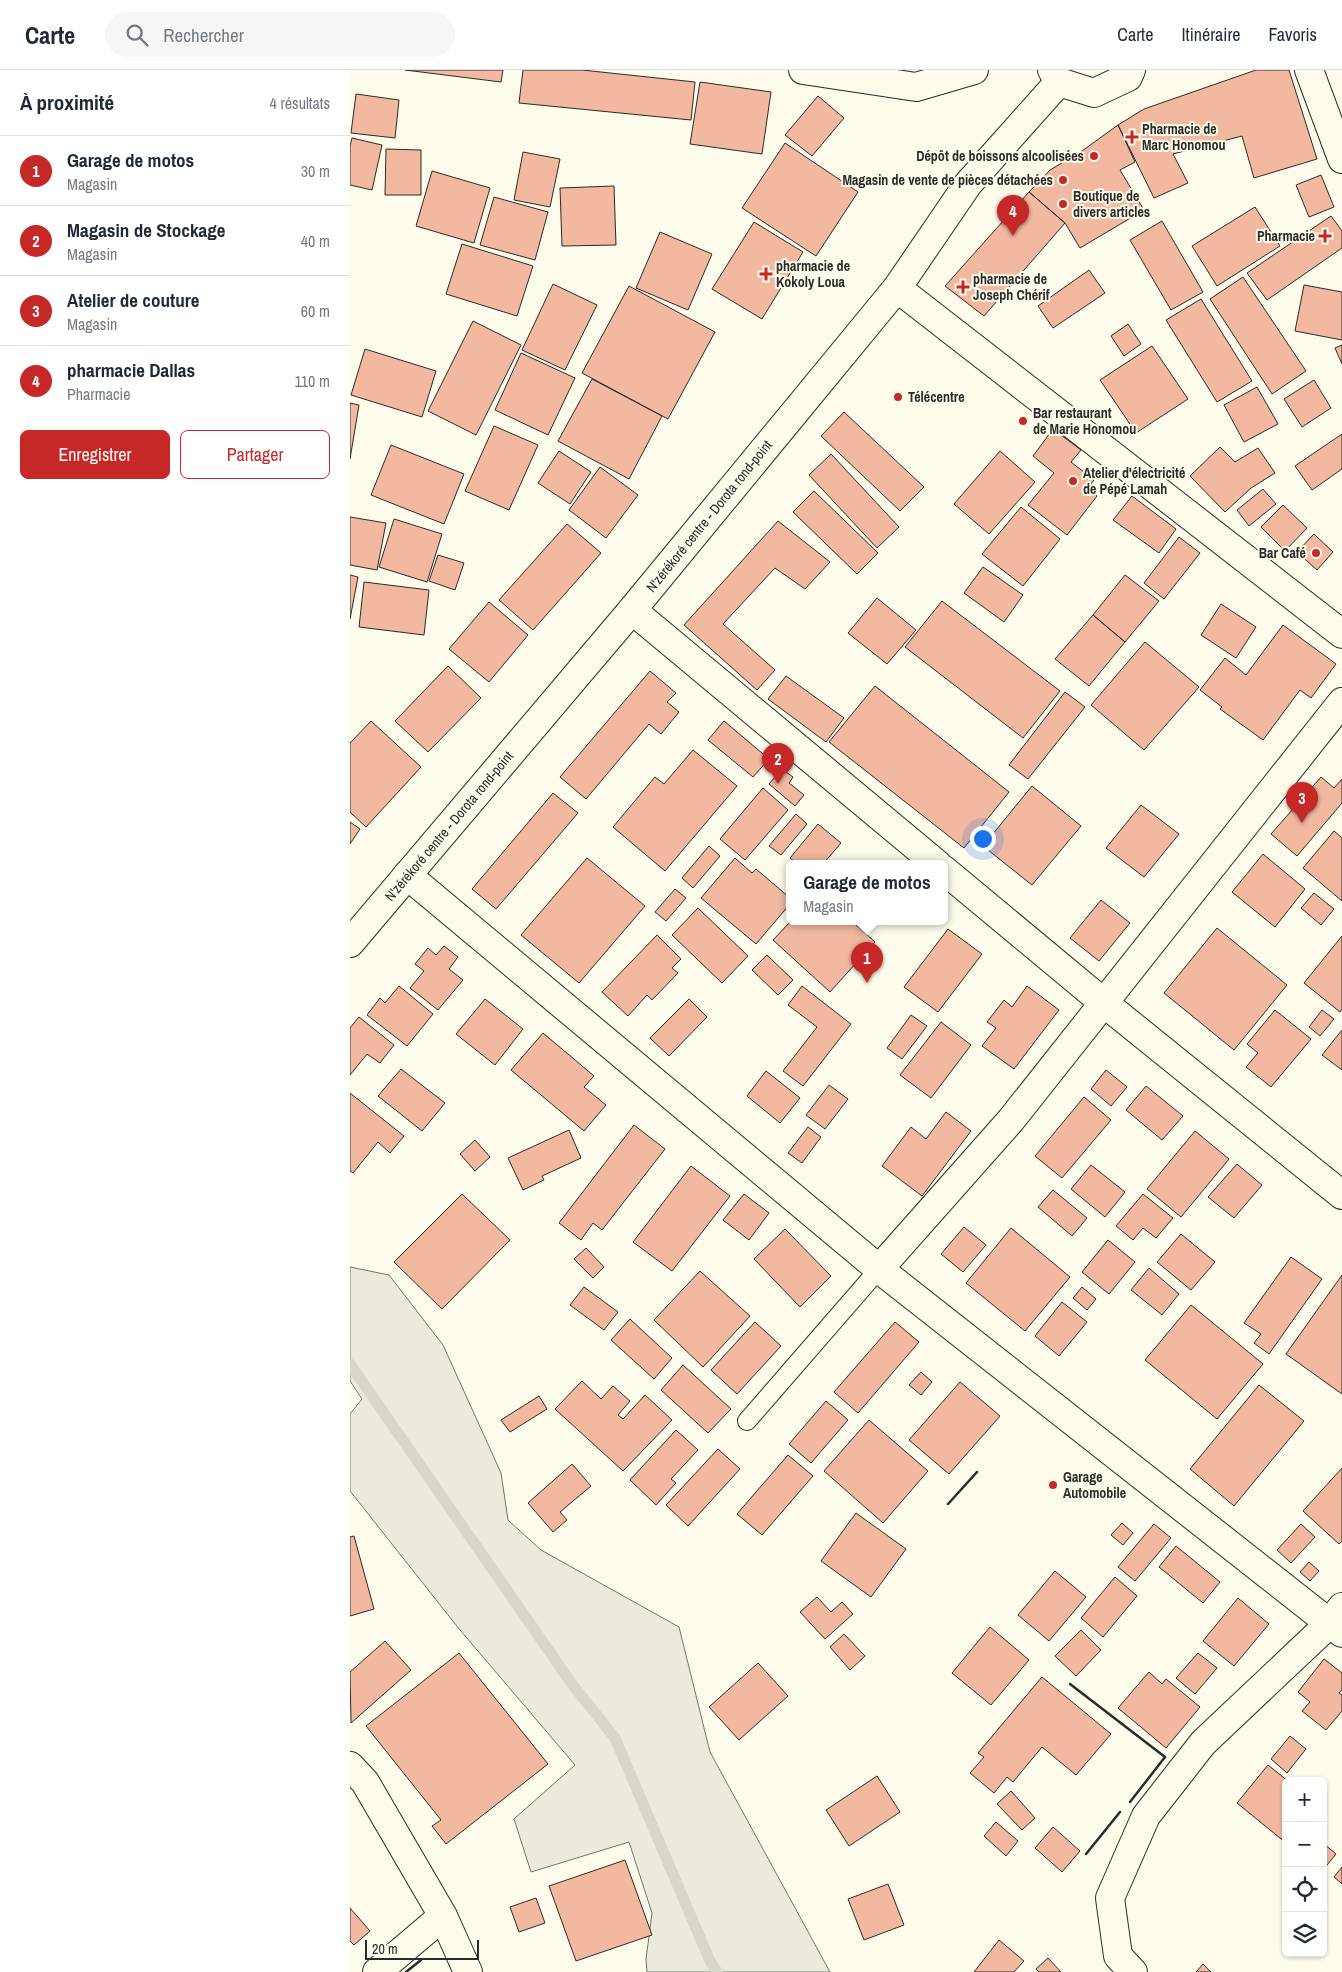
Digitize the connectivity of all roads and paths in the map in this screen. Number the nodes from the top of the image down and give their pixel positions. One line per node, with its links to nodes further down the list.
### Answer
1 (803, 70): 2 (main road)
2 (974, 70)
3 (1131, 70): 5 (main road)
4 (1309, 70): 6 (main road)
5 (1055, 76): 7 (main road, N'zérékoré centre - Dorota rond-point)
6 (1342, 159)
7 (897, 288): 8 (main road, N'zérékoré centre - Dorota rond-point); 9 (main road)
8 (632, 610): 11 (main road); 13 (main road, N'zérékoré centre - Dorota rond-point)
9 (1342, 634)
10 (1342, 702): 15 (main road)
11 (932, 860)
12 (948, 873): 15 (main road)
13 (407, 875): 14 (main road, N'zérékoré centre - Dorota rond-point); 17 (main road)
14 (350, 943)
15 (1104, 1003): 16 (main road); 17 (main road)
16 (1342, 1196)
17 (879, 1269): 18 (lane); 19 (main road)
18 (747, 1422)
19 (1338, 1621): 24 (main road)
20 (350, 1766): 21 (main road)
21 (443, 1916): 22 (main road); 23 (main road)
22 (377, 1972)
23 (468, 1972)
24 (1132, 1972)

